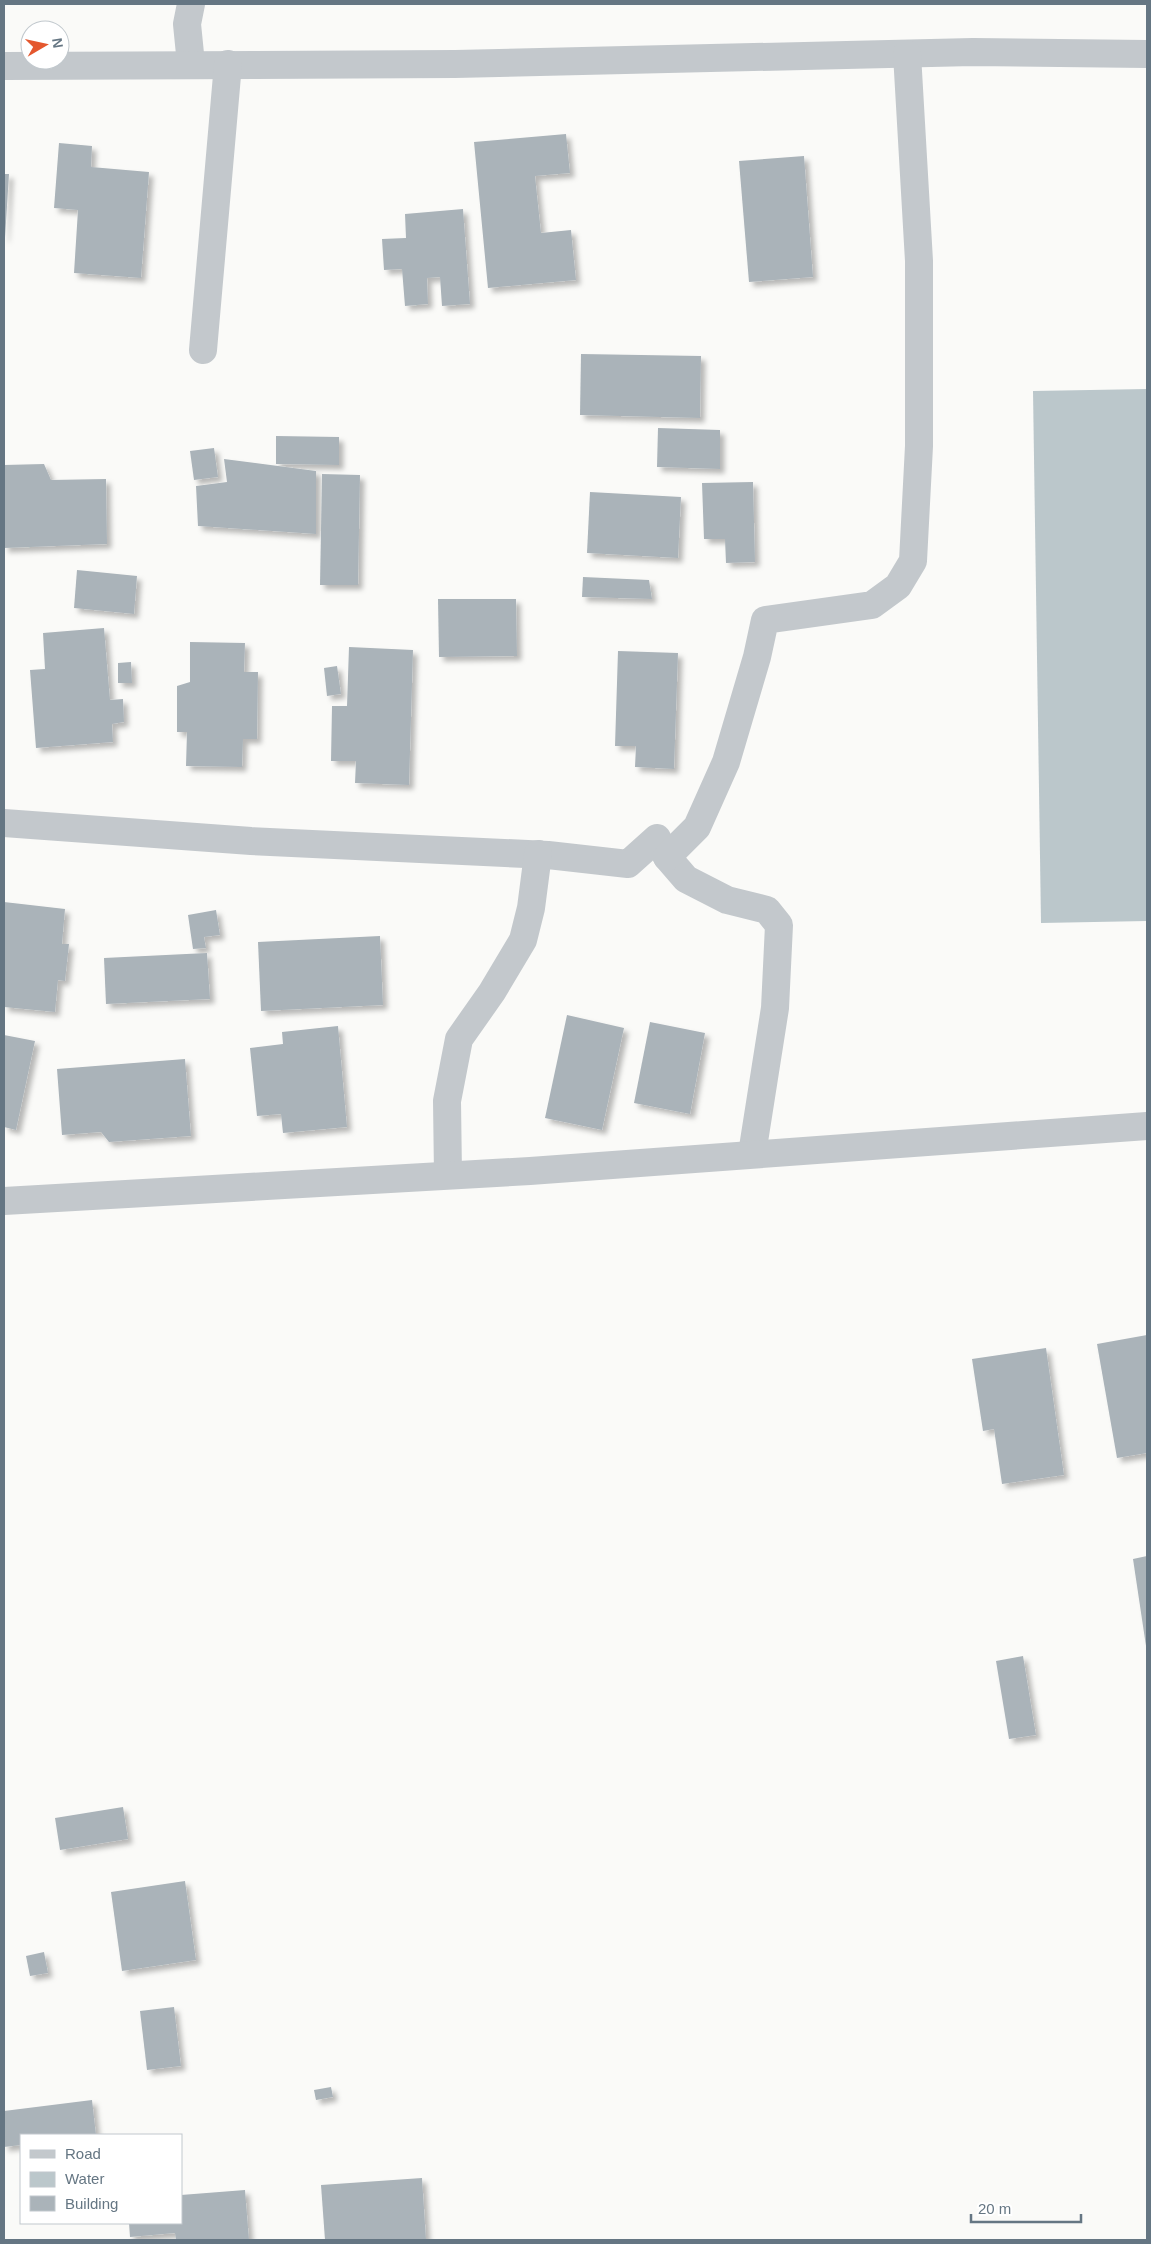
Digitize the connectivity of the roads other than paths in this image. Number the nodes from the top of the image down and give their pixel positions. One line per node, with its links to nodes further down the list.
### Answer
1 (191, 4): 4 (street)
2 (907, 54): 3 (street); 5 (street); 10 (street)
3 (1147, 54)
4 (191, 64): 5 (street); 6 (street)
5 (228, 64): 7 (street)
6 (4, 66)
7 (203, 350)
8 (4, 823): 9 (street)
9 (538, 854): 10 (street); 13 (street)
10 (667, 857): 12 (street)
11 (1147, 1126): 12 (street)
12 (752, 1154): 13 (street)
13 (448, 1175): 14 (street)
14 (4, 1201)

